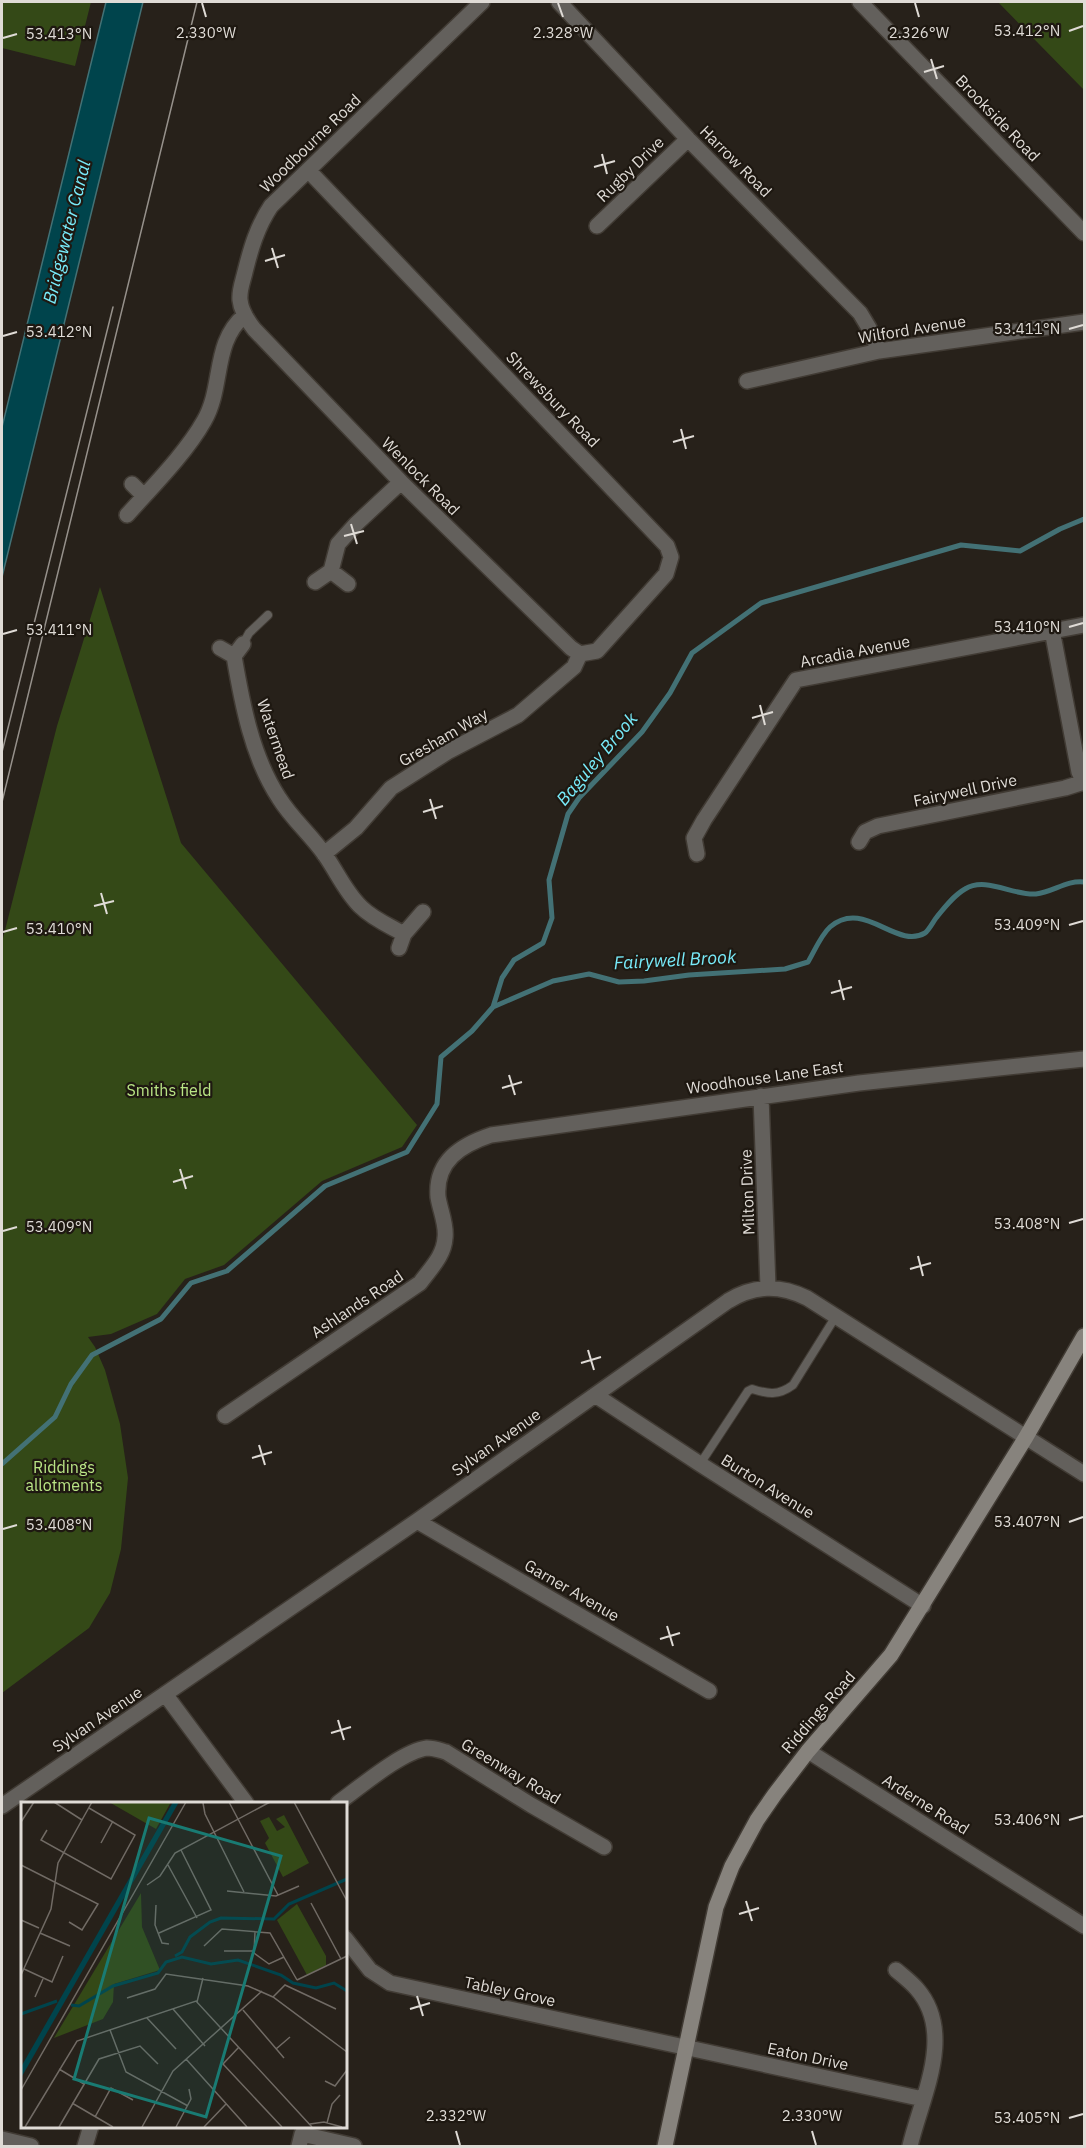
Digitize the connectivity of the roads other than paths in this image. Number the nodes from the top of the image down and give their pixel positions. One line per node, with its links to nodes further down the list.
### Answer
1 (482, 2): 5 (street, Woodbourne Road)
2 (559, 2): 4 (street, Harrow Road)
3 (860, 2): 7 (street, Brookside Road)
4 (688, 139): 6 (street, Rugby Drive); 10 (street, Harrow Road)
5 (308, 170): 8 (street, Woodbourne Road); 23 (street, Shrewsbury Road)
6 (597, 226)
7 (1084, 233)
8 (244, 315): 12 (street, Wenlock Road); 14 (street)
9 (1084, 322): 10 (street, Wilford Avenue)
10 (879, 351): 11 (street, Wilford Avenue)
11 (747, 381)
12 (401, 482): 16 (street); 23 (street, Wenlock Road)
13 (132, 484): 14 (street)
14 (144, 496): 15 (street)
15 (127, 515)
16 (331, 571): 17 (street); 18 (street)
17 (315, 582)
18 (348, 584)
19 (268, 615): 22 (lane)
20 (1084, 625): 21 (street, Arcadia Avenue)
21 (1052, 630): 24 (street); 27 (street, Arcadia Avenue)
22 (232, 649): 26 (street, Watermead)
23 (580, 654): 26 (street, Gresham Way)
24 (1084, 783): 25 (street, Fairywell Drive)
25 (859, 842)
26 (324, 854): 28 (street, Watermead)
27 (697, 854)
28 (423, 912)
29 (1084, 1059): 30 (street, Woodhouse Lane East)
30 (761, 1096): 31 (street, Woodhouse Lane East); 32 (street, Milton Drive)
31 (456, 1152): 36 (street, Ashlands Road)
32 (768, 1287): 33 (street, Sylvan Avenue); 35 (street, Sylvan Avenue)
33 (836, 1316): 37 (street, Sylvan Avenue); 38 (lane)
34 (1084, 1336): 37 (street, Riddings Road)
35 (595, 1395): 38 (street, Burton Avenue); 40 (street, Sylvan Avenue)
36 (225, 1416)
37 (1026, 1437): 39 (street, Sylvan Avenue); 41 (street, Riddings Road)
38 (700, 1464): 41 (street, Burton Avenue)
39 (1084, 1474)
40 (417, 1521): 42 (street, Garner Avenue); 43 (street, Sylvan Avenue)
41 (923, 1606): 44 (street, Riddings Road)
42 (709, 1691)
43 (165, 1694): 45 (street); 47 (street, Sylvan Avenue)
44 (808, 1751): 49 (street, Arderne Road); 52 (street, Riddings Road)
45 (245, 1802)
46 (339, 1802): 48 (street, Greenway Road)
47 (2, 1806)
48 (604, 1847)
49 (1084, 1926)
50 (346, 1939): 52 (street, Tabley Grove)
51 (896, 1970): 53 (street)
52 (686, 2048): 53 (street, Eaton Drive); 60 (street, Riddings Road)
53 (923, 2099): 61 (street)
54 (91, 2127): 57 (street)
55 (2, 2139): 56 (street)
56 (31, 2146)
57 (85, 2146)
58 (299, 2146): 59 (street)
59 (354, 2146)
60 (665, 2146)
61 (910, 2146)

